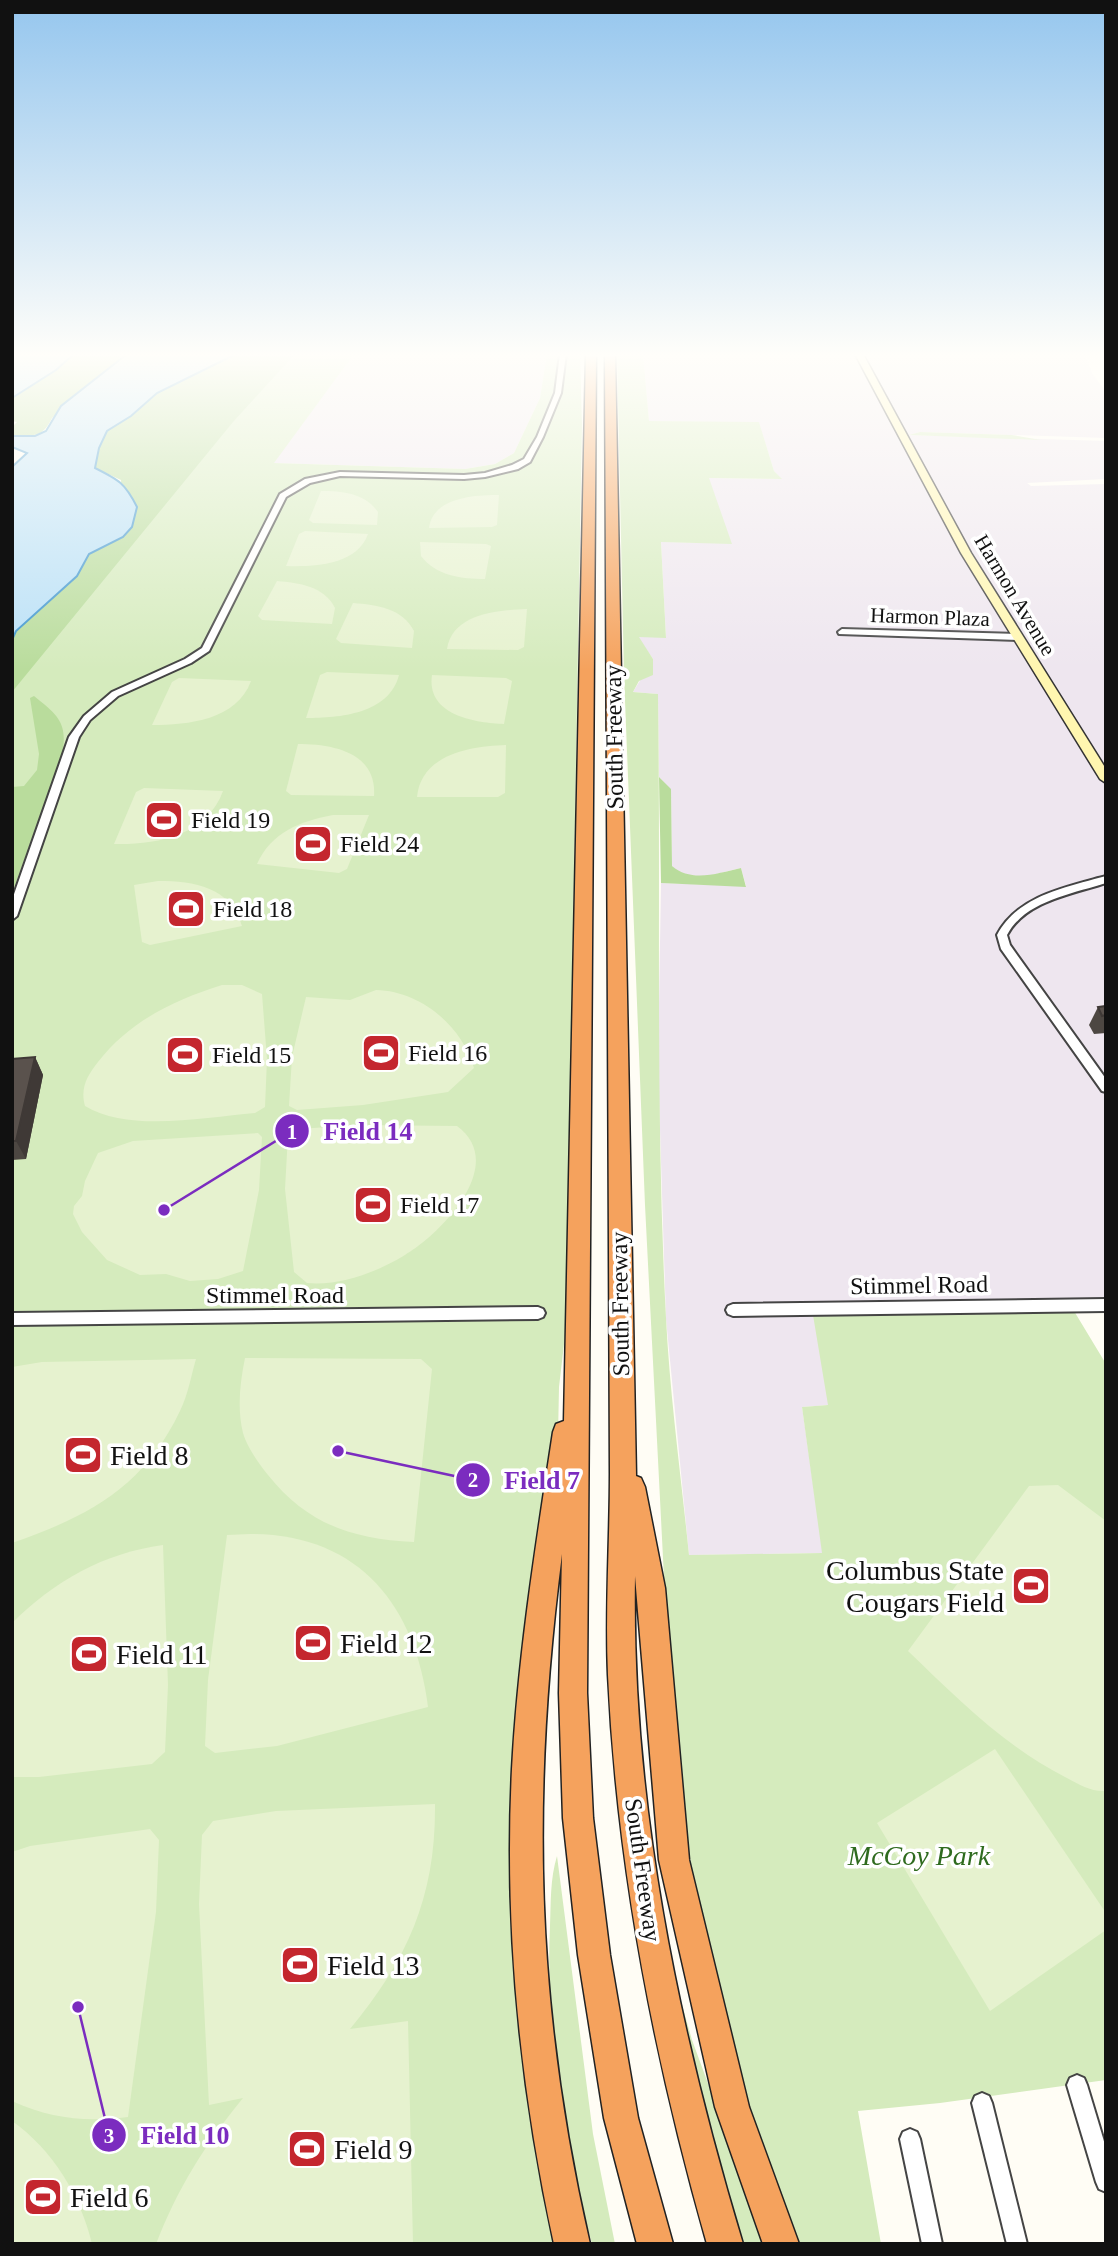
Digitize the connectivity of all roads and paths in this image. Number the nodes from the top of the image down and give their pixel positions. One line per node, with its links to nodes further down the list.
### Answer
1 (527, 459): 9 (street)
2 (589, 459): 15 (highway, South Freeway)
3 (611, 459): 16 (highway, South Freeway)
4 (915, 459): 6 (main road, Harmon Avenue)
5 (842, 632): 6 (street, Harmon Plaza)
6 (1017, 637): 7 (main road, Harmon Avenue)
7 (1106, 779)
8 (1106, 879): 10 (street)
9 (12, 916)
10 (1106, 1088)
11 (1106, 1305): 12 (street, Stimmel Road)
12 (733, 1310)
13 (538, 1313): 14 (street, Stimmel Road)
14 (12, 1320)
15 (577, 1333): 21 (highway); 22 (highway, South Freeway)
16 (623, 1440): 23 (highway, South Freeway); 24 (highway)
17 (1077, 2085): 20 (street)
18 (982, 2104): 26 (street)
19 (911, 2139): 25 (street)
20 (1106, 2182)
21 (572, 2244)
22 (655, 2244)
23 (725, 2244)
24 (781, 2244)
25 (932, 2244)
26 (1017, 2244)

